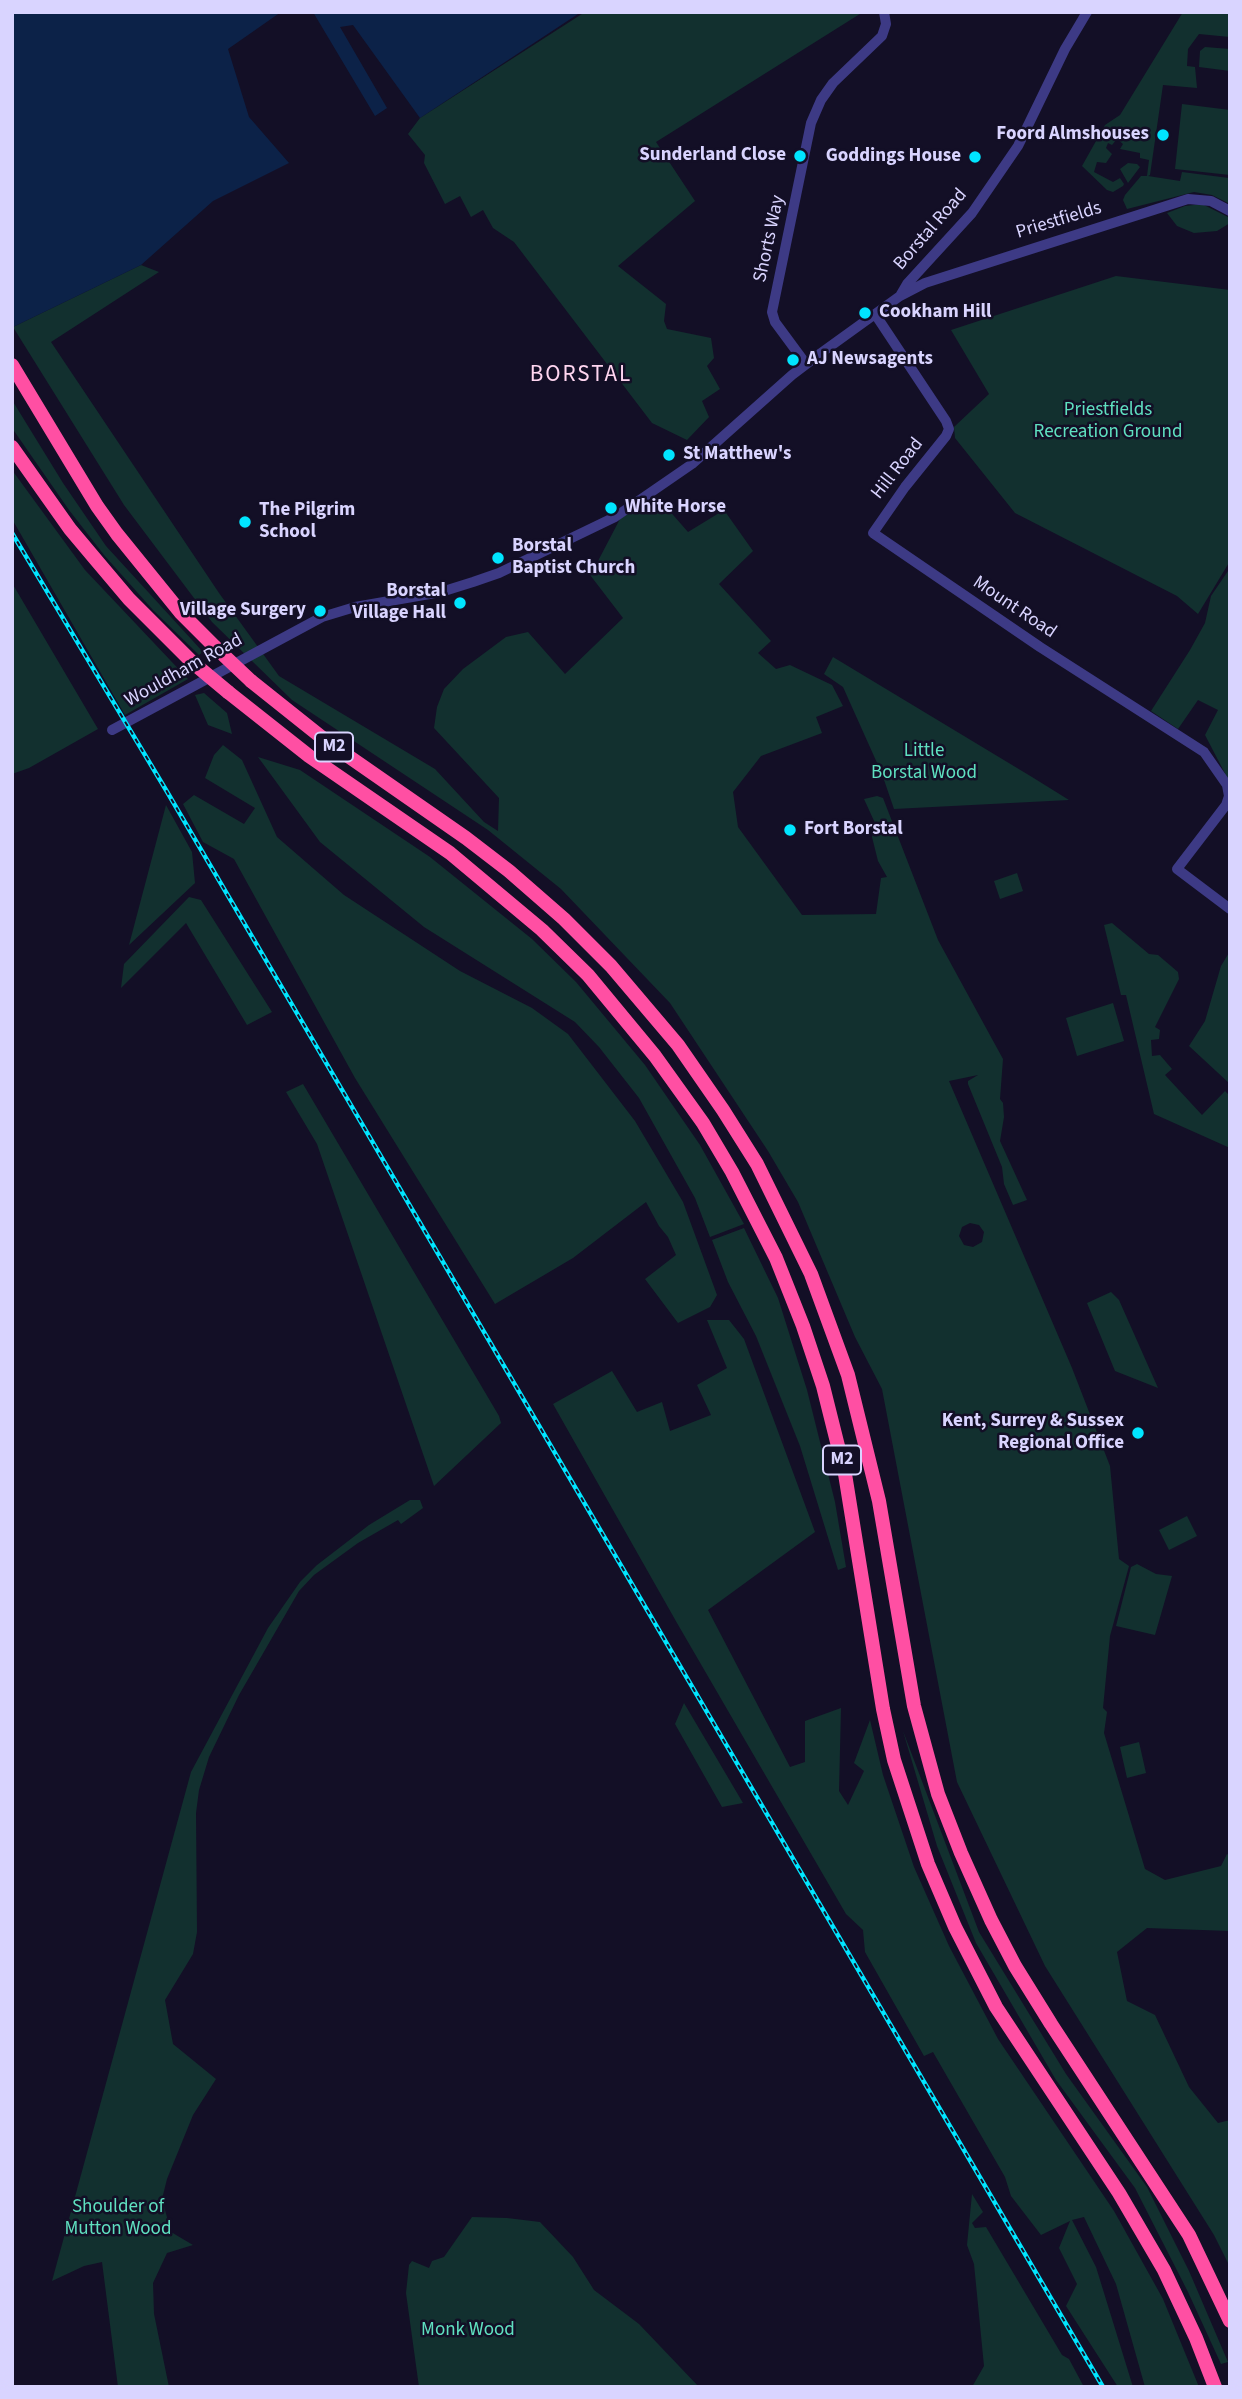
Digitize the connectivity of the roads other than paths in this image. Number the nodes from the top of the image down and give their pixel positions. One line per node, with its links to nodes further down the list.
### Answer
1 (884, 12): 6 (street, Shorts Way)
2 (1087, 12): 4 (street, Borstal Road)
3 (1230, 211): 4 (street, Priestfields)
4 (901, 296): 5 (street, Borstal Road)
5 (875, 314): 6 (street, Borstal Road); 9 (street, Hill Road)
6 (806, 364): 10 (street, Wouldham Road)
7 (12, 365): 12 (highway, M2, bridge)
8 (12, 447): 13 (highway, M2, bridge)
9 (873, 533): 11 (street, Mount Road)
10 (112, 730)
11 (1230, 908)
12 (1230, 2321)
13 (1215, 2387)

